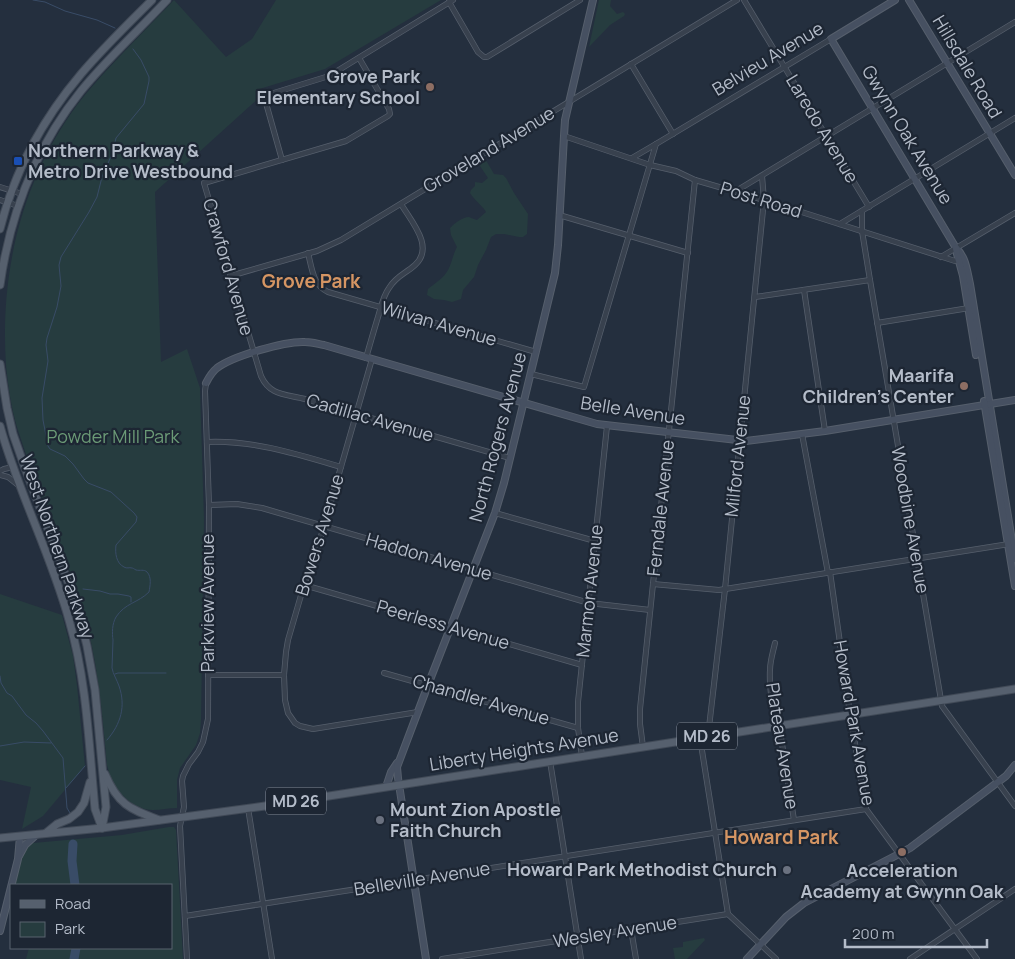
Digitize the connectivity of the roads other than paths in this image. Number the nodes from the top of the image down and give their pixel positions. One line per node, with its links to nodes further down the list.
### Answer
1 (152, 0): 32 (main road)
2 (167, 0): 34 (main road)
3 (580, 0): 9 (street)
4 (593, 0): 16 (street, North Rogers Avenue)
5 (737, 0): 13 (street, Groveland Avenue)
6 (744, 0): 15 (street, Laredo Avenue)
7 (895, 0): 11 (street, Belvieu Avenue)
8 (909, 0): 14 (street, Hillsdale Road)
9 (451, 1): 12 (street)
10 (1015, 22): 14 (street)
11 (831, 39): 15 (street, Belvieu Avenue); 17 (street, Gwynn Oak Avenue)
12 (359, 58): 25 (street); 25 (street)
13 (631, 64): 16 (street, Groveland Avenue); 19 (street)
14 (947, 64): 17 (street); 20 (street, Hillsdale Road)
15 (784, 67): 19 (street, Belvieu Avenue); 22 (street, Laredo Avenue)
16 (569, 102): 21 (street, North Rogers Avenue); 38 (street, Groveland Avenue)
17 (873, 108): 22 (street); 29 (street, Gwynn Oak Avenue)
18 (1015, 118): 20 (street)
19 (673, 134): 23 (street, Belvieu Avenue)
20 (990, 134): 27 (street, Hillsdale Road); 29 (street)
21 (564, 136): 24 (street, Post Road); 44 (street, North Rogers Avenue)
22 (826, 137): 28 (street); 40 (street, Laredo Avenue)
23 (656, 144): 24 (street, Belvieu Avenue); 26 (street)
24 (632, 158): 26 (street, Post Road)
25 (282, 160): 54 (street, Crawford Avenue)
26 (650, 165): 30 (street, Post Road); 48 (street)
27 (1015, 175)
28 (762, 176): 33 (street); 36 (street, Milford Avenue)
29 (915, 178): 40 (street); 49 (street, Gwynn Oak Avenue)
30 (696, 180): 33 (street, Post Road); 50 (street, Ferndale Avenue)
31 (0, 187): 32 (street)
32 (12, 190): 34 (street); 37 (main road)
33 (736, 191): 36 (street, Post Road)
34 (22, 194): 39 (main road)
35 (0, 200): 37 (street)
36 (764, 200): 45 (street, Post Road); 58 (street, Milford Avenue)
37 (8, 202): 39 (street); 46 (main road)
38 (401, 204): 51 (street, Groveland Avenue); 59 (street, Bowers Avenue)
39 (18, 206): 56 (main road)
40 (869, 207): 42 (street)
41 (0, 211): 46 (main road)
42 (862, 211): 45 (street); 47 (street, Woodbine Avenue)
43 (1015, 213): 49 (street)
44 (559, 215): 48 (street); 63 (street, North Rogers Avenue)
45 (840, 224): 47 (street, Post Road)
46 (1, 225)
47 (862, 231): 52 (street, Post Road); 55 (street, Woodbine Avenue)
48 (628, 236): 50 (street); 66 (street)
49 (956, 248): 52 (street); 53 (street, Gwynn Oak Avenue); 60 (street, Gwynn Oak Avenue)
50 (688, 253): 76 (street, Ferndale Avenue)
51 (308, 254): 54 (street, Groveland Avenue); 59 (street, Wilvan Avenue)
52 (941, 257): 53 (street, Post Road)
53 (959, 260): 60 (street, Gwynn Oak Avenue)
54 (230, 276): 62 (street, Crawford Avenue)
55 (870, 280): 57 (street); 61 (street, Woodbine Avenue)
56 (0, 285)
57 (804, 290): 58 (street); 75 (street)
58 (755, 297): 78 (street, Milford Avenue)
59 (380, 307): 63 (street, Wilvan Avenue); 64 (street, Bowers Avenue)
60 (971, 308): 61 (street); 70 (street, Gwynn Oak Avenue)
61 (877, 323): 72 (street, Woodbine Avenue)
62 (253, 352): 64 (street, Belle Avenue); 67 (street, Belle Avenue); 71 (street, Cadillac Avenue)
63 (536, 352): 66 (street, North Rogers Avenue)
64 (369, 358): 69 (street, Belle Avenue); 71 (street, Bowers Avenue)
65 (0, 364): 83 (main road, West Northern Parkway)
66 (531, 374): 69 (street, North Rogers Avenue)
67 (206, 383): 79 (street, Parkview Avenue)
68 (1015, 400): 70 (street, Belle Avenue)
69 (524, 403): 74 (street, Belle Avenue); 80 (street, North Rogers Avenue)
70 (987, 404): 72 (street, Belle Avenue); 90 (street, Gwynn Oak Avenue)
71 (356, 413): 80 (street, Cadillac Avenue); 82 (street, Bowers Avenue)
72 (893, 420): 75 (street, Belle Avenue); 91 (street, Woodbine Avenue)
73 (0, 426): 81 (main road, West Northern Parkway)
74 (607, 426): 76 (street, Belle Avenue); 89 (street, Marmon Avenue)
75 (825, 431): 77 (street, Belle Avenue)
76 (669, 433): 78 (street, Belle Avenue); 95 (street, Ferndale Avenue)
77 (802, 434): 78 (street, Belle Avenue); 94 (street, Howard Park Avenue)
78 (740, 440): 98 (street, Milford Avenue)
79 (207, 442): 82 (street); 86 (street, Parkview Avenue)
80 (510, 458): 87 (street, North Rogers Avenue)
81 (13, 467): 83 (main road); 84 (street); 85 (main road, West Northern Parkway)
82 (341, 467): 88 (street, Bowers Avenue)
83 (25, 468): 121 (main road, West Northern Parkway)
84 (0, 473): 85 (street)
85 (21, 489): 122 (main road, West Northern Parkway)
86 (209, 505): 88 (street, Haddon Avenue); 105 (street, Parkview Avenue)
87 (495, 513): 89 (street); 93 (street, North Rogers Avenue)
88 (324, 526): 93 (street, Haddon Avenue); 96 (street, Bowers Avenue)
89 (595, 541): 99 (street, Marmon Avenue)
90 (1012, 544): 91 (street); 92 (street, Gwynn Oak Avenue); 97 (street, Gwynn Oak Avenue)
91 (917, 558): 94 (street); 109 (street, Woodbine Avenue)
92 (1015, 559)
93 (473, 570): 99 (street, Haddon Avenue); 101 (street, North Rogers Avenue)
94 (829, 572): 98 (street); 111 (street, Howard Park Avenue)
95 (653, 584): 98 (street); 100 (street, Ferndale Avenue)
96 (304, 585): 101 (street, Peerless Avenue); 106 (street, Bowers Avenue)
97 (1015, 586)
98 (725, 589): 114 (street, Milford Avenue)
99 (589, 603): 100 (street, Haddon Avenue); 103 (street, Marmon Avenue)
100 (650, 610): 116 (street, Ferndale Avenue)
101 (451, 627): 103 (street, Peerless Avenue); 107 (street, North Rogers Avenue)
102 (775, 643): 112 (street, Plateau Avenue)
103 (582, 665): 113 (street, Marmon Avenue)
104 (384, 673): 107 (street, Chandler Avenue)
105 (208, 675): 106 (street); 129 (street, Parkview Avenue)
106 (284, 675): 110 (street, Bowers Avenue)
107 (428, 685): 110 (street, North Rogers Avenue); 113 (street, Chandler Avenue)
108 (1015, 689): 109 (main road, Liberty Heights Avenue / MD 26)
109 (941, 700): 111 (main road, Liberty Heights Avenue / MD 26); 123 (street, Woodbine Avenue)
110 (418, 712): 119 (street, North Rogers Avenue)
111 (850, 714): 112 (main road, Liberty Heights Avenue / MD 26); 128 (street, Howard Park Avenue)
112 (777, 725): 114 (main road, Liberty Heights Avenue / MD 26); 131 (street, Plateau Avenue)
113 (578, 728): 117 (street, Marmon Avenue)
114 (708, 736): 115 (main road, Liberty Heights Avenue / MD 26)
115 (700, 738): 116 (main road, Liberty Heights Avenue / MD 26); 133 (street)
116 (643, 746): 117 (main road, Liberty Heights Avenue / MD 26)
117 (582, 756): 118 (main road, Liberty Heights Avenue / MD 26)
118 (550, 761): 124 (main road, Liberty Heights Avenue / MD 26); 139 (street)
119 (398, 762): 124 (street, North Rogers Avenue); 125 (street)
120 (1015, 765): 123 (street)
121 (102, 766): 130 (main road); 132 (main road, West Northern Parkway)
122 (92, 774): 132 (main road, West Northern Parkway); 135 (main road)
123 (998, 782): 126 (street, Woodbine Avenue); 138 (street)
124 (399, 785): 125 (main road, Liberty Heights Avenue / MD 26); 141 (street, North Rogers Avenue)
125 (386, 787): 127 (main road, Liberty Heights Avenue / MD 26)
126 (1015, 806)
127 (248, 808): 129 (main road, Liberty Heights Avenue / MD 26); 145 (street)
128 (866, 809): 131 (street, Belleville Avenue); 138 (street, Howard Park Avenue)
129 (182, 817): 130 (main road, Liberty Heights Avenue / MD 26); 147 (street, Parkview Avenue)
130 (160, 820): 132 (main road, Liberty Heights Avenue / MD 26)
131 (794, 820): 133 (street, Belleville Avenue)
132 (102, 828): 135 (main road, Liberty Heights Avenue / MD 26)
133 (715, 833): 139 (street, Belleville Avenue); 146 (street)
134 (36, 834): 135 (main road, Liberty Heights Avenue / MD 26); 136 (main road, MD 26); 140 (street)
135 (45, 834)
136 (20, 836): 137 (main road, MD 26); 140 (street)
137 (0, 838)
138 (899, 854): 149 (street, Howard Park Avenue); 152 (street)
139 (565, 856): 141 (street, Belleville Avenue); 151 (street)
140 (18, 859): 142 (street)
141 (414, 880): 145 (street, Belleville Avenue); 155 (street, North Rogers Avenue)
142 (12, 884)
143 (1015, 889): 149 (street)
144 (10, 891): 150 (street)
145 (264, 904): 147 (street, Belleville Avenue); 154 (street)
146 (728, 914): 148 (street, Wesley Avenue); 152 (street)
147 (185, 916): 153 (street, Parkview Avenue)
148 (631, 929): 151 (street, Wesley Avenue); 158 (street)
149 (955, 929): 161 (street); 162 (street, Howard Park Avenue)
150 (0, 931)
151 (578, 938): 156 (street, Wesley Avenue); 157 (street)
152 (760, 944): 159 (street); 160 (street)
153 (187, 959)
154 (272, 959)
155 (426, 959)
156 (442, 959)
157 (581, 959)
158 (636, 959)
159 (747, 959)
160 (776, 959)
161 (910, 959)
162 (977, 959)

